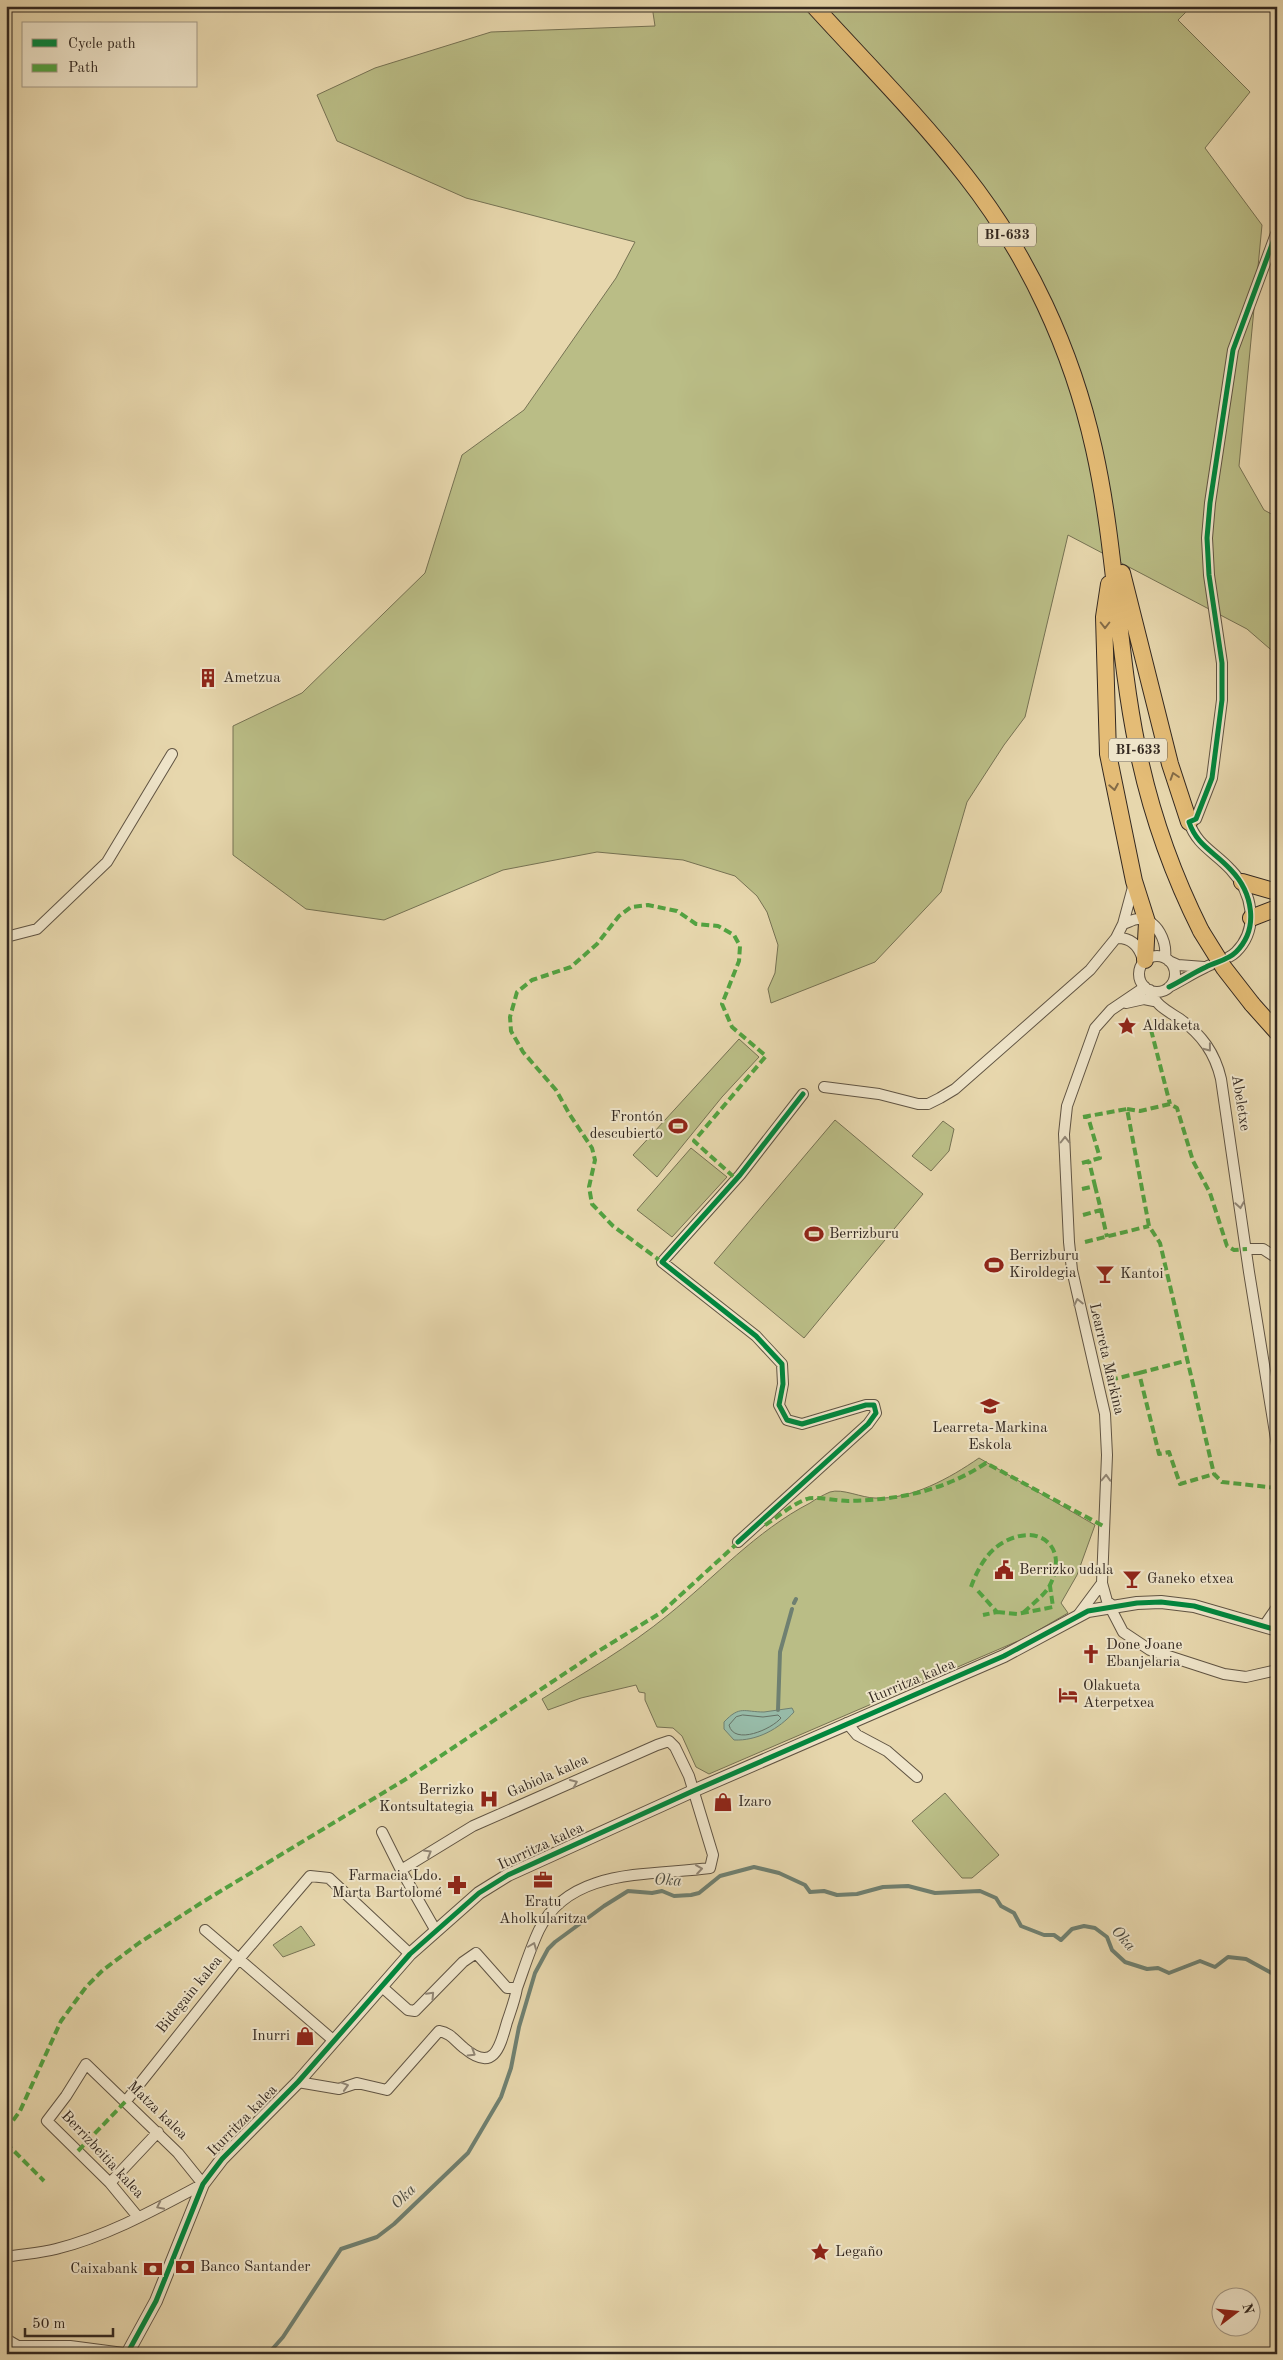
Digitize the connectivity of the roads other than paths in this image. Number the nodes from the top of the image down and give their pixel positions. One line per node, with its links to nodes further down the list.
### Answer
1 (814, 6): 3 (main road, BI-633)
2 (1277, 231): 6 (street)
3 (1107, 516): 4 (main road, BI-633); 6 (main road, one-way to 3)
4 (1112, 560): 7 (main road, one-way to 7); 23 (main road, BI-633, bridge)
5 (172, 754): 14 (street)
6 (1189, 822): 8 (street)
7 (1134, 881): 12 (main road); 13 (street)
8 (1242, 882): 9 (main road); 11 (street)
9 (1277, 892)
10 (1277, 908): 11 (main road)
11 (1251, 918): 18 (street)
12 (1147, 922): 13 (street); 16 (street); 17 (main road)
13 (1123, 924): 15 (street)
14 (6, 937)
15 (1116, 938): 17 (street); 24 (street)
16 (1167, 959): 17 (street); 18 (street); 19 (street)
17 (1144, 961): 20 (street)
18 (1204, 967): 19 (street)
19 (1169, 987): 20 (street)
20 (1148, 989): 21 (street); 22 (street, Learreta Markina)
21 (1154, 1001): 22 (street); 26 (street, Abeletxe, one-way to 26)
22 (1116, 1006): 30 (street, Learreta Markina, one-way to 22)
23 (1277, 1032)
24 (824, 1087)
25 (803, 1094): 29 (street)
26 (1247, 1249): 27 (street); 28 (street, Abeletxe)
27 (1277, 1258)
28 (1277, 1445)
29 (738, 1542)
30 (1102, 1583): 31 (street); 33 (street)
31 (1111, 1607): 33 (street, Iturritza kalea); 34 (street, Iturritza kalea); 36 (street)
32 (1277, 1607): 34 (street)
33 (1073, 1619): 37 (street, Iturritza kalea)
34 (1264, 1626): 35 (street, Iturritza kalea)
35 (1277, 1630)
36 (1277, 1670)
37 (847, 1723): 38 (street); 39 (street, Iturritza kalea)
38 (917, 1777)
39 (693, 1791): 41 (street, Gabiola kalea, one-way to 39); 43 (street, Iturritza kalea); 47 (street, one-way to 39)
40 (382, 1832): 41 (street)
41 (401, 1870): 43 (street)
42 (204, 1930): 45 (street)
43 (436, 1930): 44 (street, Iturritza kalea)
44 (410, 1954): 45 (street); 46 (street, Iturritza kalea)
45 (239, 1959): 48 (street, Bidegain kalea); 51 (street, Bidegain kalea)
46 (381, 1986): 47 (street, one-way to 47); 48 (street, Iturritza kalea)
47 (517, 1988): 50 (street, one-way to 47)
48 (333, 2040): 50 (street, Iturritza kalea)
49 (86, 2064): 51 (street, Matza kalea); 53 (street, Berrizbeitia kalea)
50 (298, 2082): 54 (street, Iturritza kalea)
51 (126, 2101): 52 (street, Matza kalea)
52 (158, 2132): 53 (street); 54 (street, Matza kalea)
53 (110, 2183): 55 (street, Berrizbeitia kalea)
54 (203, 2184): 55 (street, one-way to 55); 58 (street, Iturritza kalea)
55 (138, 2217): 56 (street)
56 (6, 2256)
57 (6, 2339): 58 (street)
58 (128, 2354)

